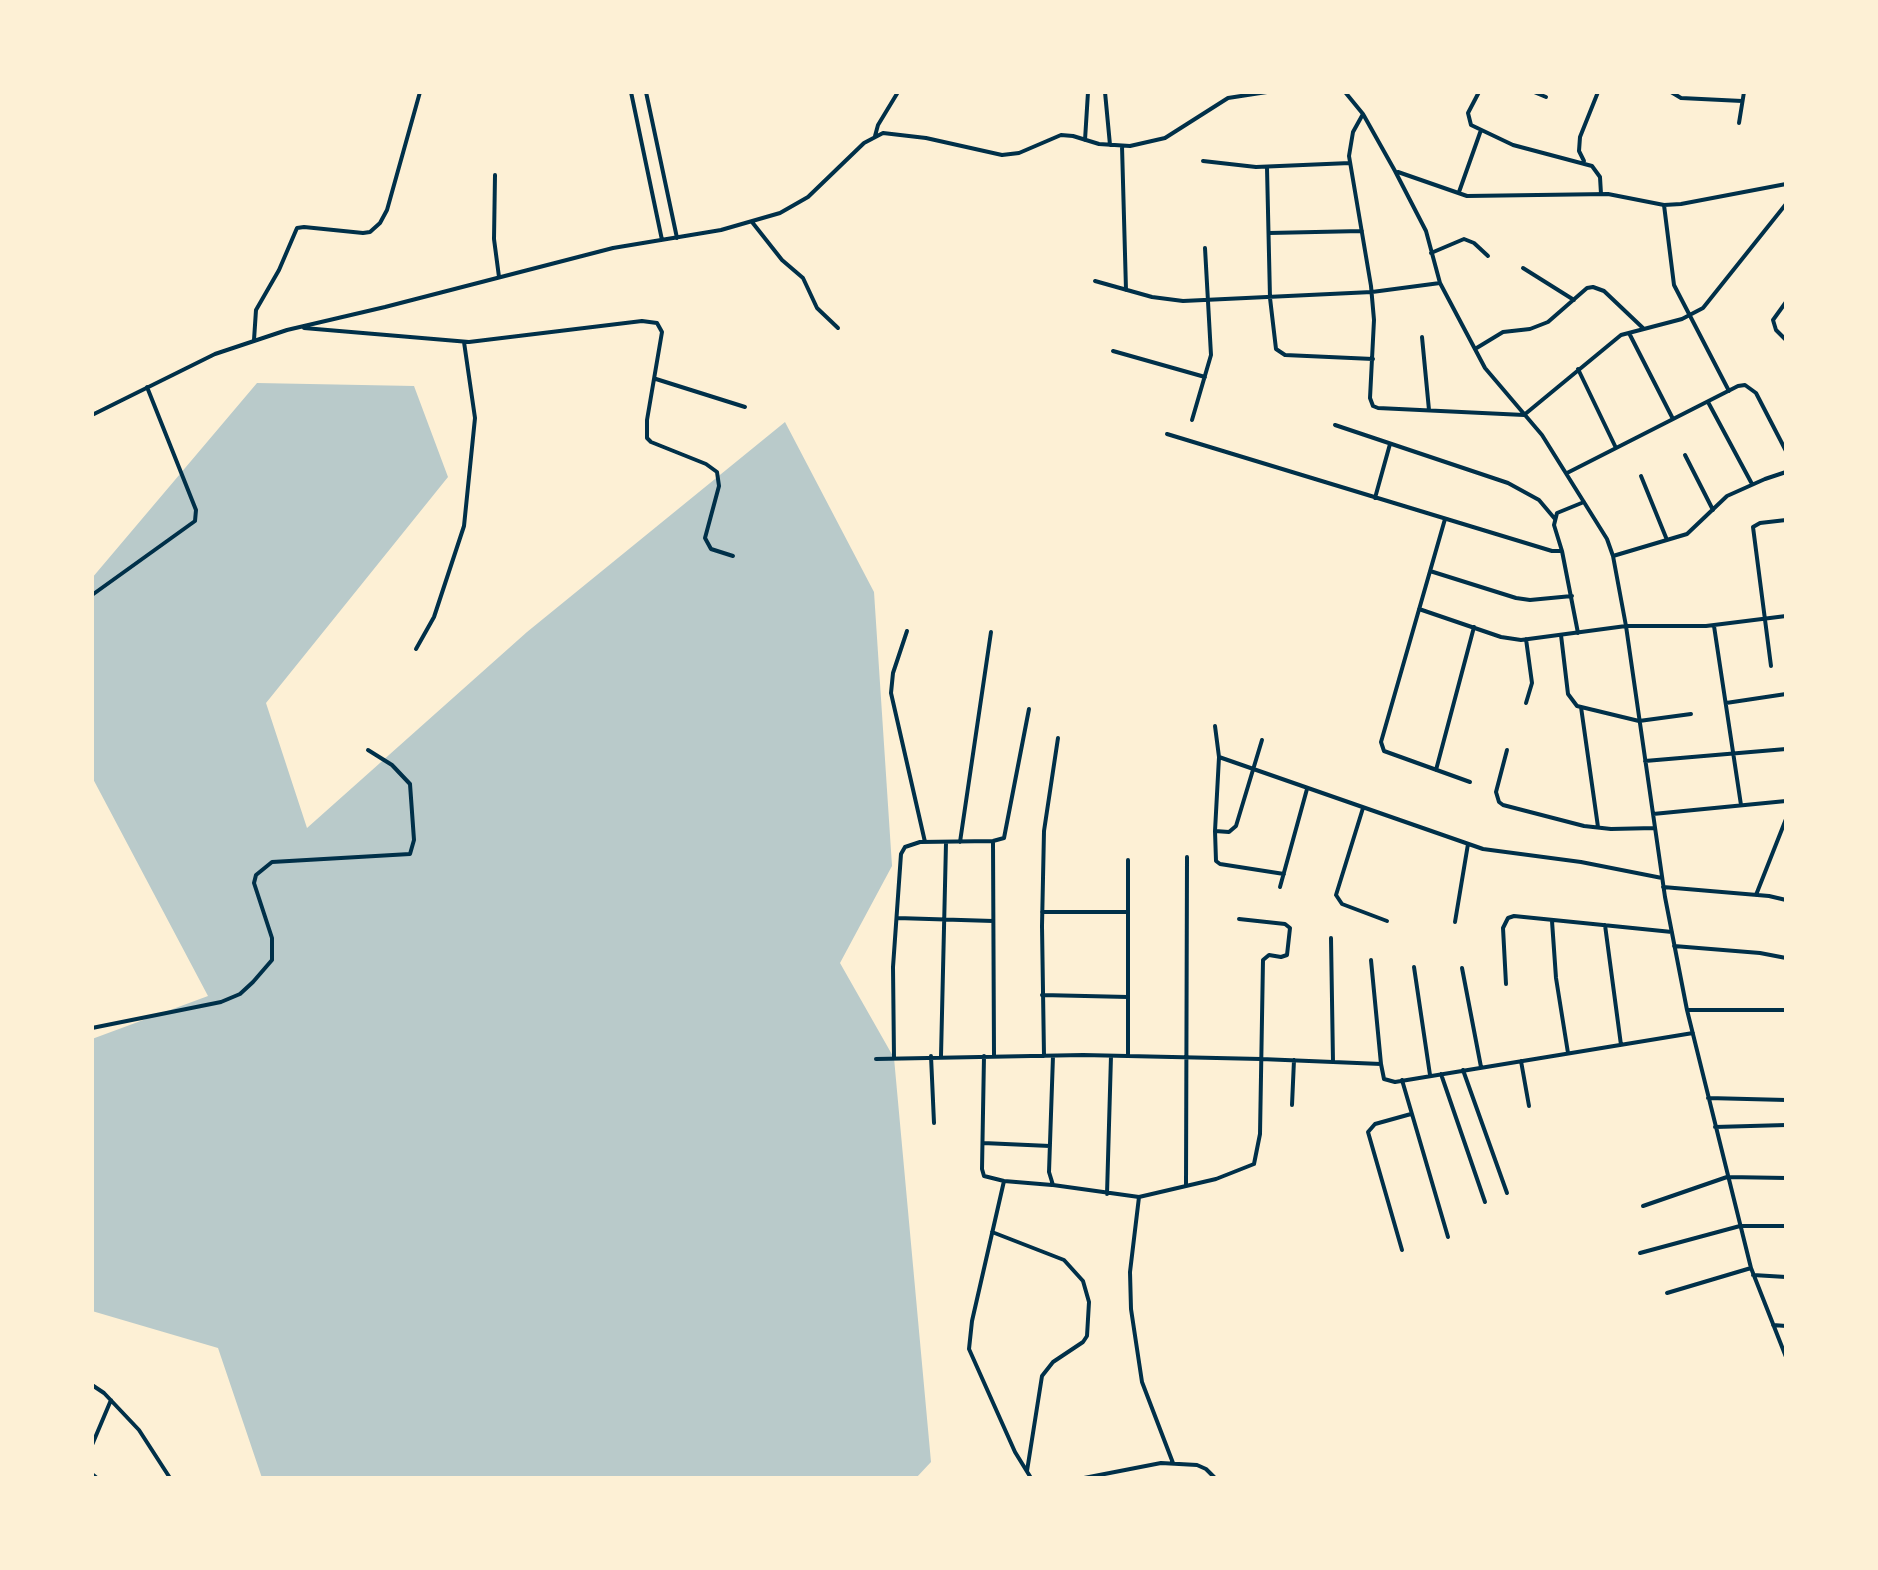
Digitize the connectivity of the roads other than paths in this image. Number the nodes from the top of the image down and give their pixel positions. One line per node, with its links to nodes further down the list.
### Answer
1 (420, 92): 58 (street)
2 (631, 92): 38 (street)
3 (646, 92): 37 (street)
4 (898, 92): 19 (street)
5 (1088, 92): 20 (street)
6 (1105, 92): 21 (street)
7 (1267, 92): 22 (street)
8 (1345, 92): 16 (street)
9 (1479, 92): 18 (street)
10 (1534, 92): 14 (street)
11 (1598, 92): 25 (street)
12 (1671, 92): 15 (street)
13 (1744, 92): 15 (street)
14 (1546, 97)
15 (1742, 101): 17 (street)
16 (1363, 114): 24 (street); 27 (street)
17 (1739, 123)
18 (1481, 130): 25 (street); 30 (street)
19 (875, 136): 20 (street); 34 (street)
20 (1085, 140): 21 (street)
21 (1110, 145): 22 (street)
22 (1122, 146): 46 (street)
23 (1203, 161): 26 (street)
24 (1350, 163): 26 (street); 35 (street)
25 (1585, 163): 31 (street)
26 (1267, 168): 36 (street)
27 (1395, 171): 30 (street); 40 (street)
28 (495, 175): 43 (street)
29 (1786, 184): 33 (street)
30 (1459, 193): 31 (street)
31 (1601, 194): 33 (street)
32 (1786, 204): 52 (street)
33 (1664, 205): 52 (street)
34 (752, 222): 37 (street); 54 (street)
35 (1362, 231): 36 (street); 47 (street)
36 (1269, 233): 48 (street)
37 (677, 238): 38 (street)
38 (662, 240): 43 (street)
39 (1205, 248): 49 (street)
40 (1431, 253): 41 (street); 45 (street)
41 (1488, 256)
42 (1523, 268): 50 (street)
43 (499, 277): 53 (street)
44 (1095, 281): 46 (street)
45 (1440, 283): 47 (street); 61 (street)
46 (1126, 290): 49 (street)
47 (1372, 292): 48 (street); 63 (street)
48 (1270, 298): 49 (street); 63 (street)
49 (1210, 300): 65 (street)
50 (1574, 300): 55 (street); 61 (street)
51 (1786, 302): 59 (street)
52 (1691, 316): 55 (street); 68 (street)
53 (298, 327): 58 (street); 60 (street)
54 (838, 328)
55 (1644, 329): 56 (street)
56 (1629, 333): 64 (street); 74 (street)
57 (1422, 337): 71 (street)
58 (254, 340): 67 (street)
59 (1786, 340)
60 (464, 342): 66 (street); 110 (street)
61 (1475, 349): 73 (street)
62 (1113, 351): 65 (street)
63 (1373, 359): 71 (street)
64 (1578, 369): 73 (street); 79 (street)
65 (1205, 377): 75 (street)
66 (656, 379): 70 (street); 94 (street)
67 (147, 387): 72 (street); 97 (street)
68 (1729, 391): 69 (street); 80 (street)
69 (1708, 402): 74 (street); 85 (street)
70 (745, 407)
71 (1429, 410): 73 (street)
72 (92, 415)
73 (1524, 415): 83 (street)
74 (1673, 419): 79 (street)
75 (1192, 420)
76 (1335, 425): 78 (street)
77 (1167, 434): 86 (street)
78 (1390, 444): 86 (street); 90 (street)
79 (1616, 448): 83 (street)
80 (1786, 451)
81 (1685, 455): 88 (street)
82 (1786, 472): 85 (street)
83 (1567, 473): 87 (street)
84 (1641, 476): 92 (street)
85 (1753, 484): 88 (street)
86 (1375, 498): 89 (street)
87 (1585, 501): 90 (street); 95 (street)
88 (1713, 510): 92 (street)
89 (1445, 519): 93 (street); 96 (street)
90 (1555, 519): 93 (street)
91 (1786, 520): 101 (street)
92 (1668, 541): 95 (street)
93 (1562, 551): 98 (street)
94 (733, 556)
95 (1613, 556): 102 (street)
96 (1430, 571): 98 (street); 99 (street)
97 (92, 595)
98 (1572, 596): 107 (street)
99 (1419, 609): 104 (street); 129 (street)
100 (1786, 616): 101 (street)
101 (1764, 619): 103 (street); 111 (street)
102 (1626, 626): 103 (street); 107 (street); 118 (street)
103 (1714, 626): 114 (street)
104 (1474, 627): 109 (street); 129 (street)
105 (907, 631): 141 (street)
106 (991, 632): 143 (street)
107 (1578, 633): 108 (street)
108 (1561, 635): 109 (street); 115 (street)
109 (1526, 639): 113 (street)
110 (416, 649)
111 (1771, 666)
112 (1786, 694): 114 (street)
113 (1526, 703)
114 (1726, 703): 125 (street)
115 (1581, 707): 118 (street); 137 (street)
116 (1029, 709): 140 (street)
117 (1691, 714): 118 (street)
118 (1639, 721): 127 (street)
119 (1215, 726): 126 (street)
120 (1058, 738): 153 (street)
121 (1262, 740): 128 (street)
122 (1786, 749): 125 (street)
123 (368, 750): 175 (street)
124 (1507, 750): 137 (street)
125 (1733, 754): 127 (street); 133 (street)
126 (1219, 757): 128 (street); 139 (street)
127 (1645, 761): 135 (street)
128 (1252, 770): 131 (street); 139 (street)
129 (1436, 770): 130 (street)
130 (1470, 782)
131 (1307, 789): 134 (street); 147 (street)
132 (1786, 801): 133 (street)
133 (1741, 805): 135 (street)
134 (1363, 808): 144 (street); 160 (street)
135 (1653, 814): 138 (street)
136 (1785, 823): 151 (street)
137 (1599, 828): 138 (street)
138 (1655, 828): 148 (street)
139 (1215, 831): 147 (street)
140 (993, 841): 143 (street); 159 (street)
141 (925, 842): 142 (street); 155 (street)
142 (946, 842): 143 (street); 157 (street)
143 (960, 842)
144 (1468, 844): 148 (street); 161 (street)
145 (1187, 857): 187 (street)
146 (1128, 860): 154 (street)
147 (1284, 874): 149 (street)
148 (1662, 878): 150 (street)
149 (1280, 887)
150 (1663, 887): 151 (street); 163 (street)
151 (1756, 895): 152 (street)
152 (1786, 900)
153 (1042, 912): 154 (street); 171 (street)
154 (1128, 912): 172 (street)
155 (897, 918): 157 (street); 188 (street)
156 (1239, 919): 190 (street)
157 (945, 920): 159 (street); 180 (street)
158 (1552, 920): 162 (street); 170 (street); 178 (street)
159 (993, 921): 182 (street)
160 (1387, 921)
161 (1455, 922)
162 (1605, 925): 163 (street); 177 (street)
163 (1672, 932): 165 (street)
164 (1331, 938): 193 (street)
165 (1674, 946): 166 (street); 173 (street)
166 (1786, 958)
167 (1371, 960): 194 (street)
168 (1414, 967): 198 (street)
169 (1462, 968): 195 (street)
170 (1506, 984)
171 (1042, 995): 172 (street); 183 (street)
172 (1128, 997): 186 (street)
173 (1687, 1010): 174 (street); 176 (street)
174 (1786, 1010)
175 (92, 1028)
176 (1693, 1033): 177 (street); 200 (street)
177 (1621, 1045): 178 (street)
178 (1568, 1053): 192 (street)
179 (931, 1056): 180 (street); 188 (street); 205 (street)
180 (941, 1056): 181 (street)
181 (984, 1056): 182 (street); 208 (street)
182 (994, 1056): 183 (street)
183 (1044, 1056): 184 (street)
184 (1053, 1056): 185 (street); 209 (street)
185 (1111, 1056): 186 (street); 216 (street)
186 (1128, 1056): 187 (street)
187 (1188, 1057): 190 (street); 214 (street)
188 (894, 1058): 189 (street)
189 (876, 1059)
190 (1261, 1059): 191 (street); 214 (street)
191 (1294, 1060): 193 (street); 202 (street)
192 (1521, 1061): 195 (street); 203 (street)
193 (1333, 1062): 194 (street)
194 (1381, 1064): 199 (street)
195 (1481, 1067): 196 (street)
196 (1463, 1070): 197 (street); 215 (street)
197 (1441, 1074): 198 (street); 218 (street)
198 (1430, 1076): 199 (street)
199 (1402, 1080): 204 (street)
200 (1708, 1098): 201 (street); 207 (street)
201 (1786, 1100)
202 (1292, 1105)
203 (1529, 1106)
204 (1411, 1114): 223 (street); 224 (street)
205 (934, 1123)
206 (1786, 1125): 207 (street)
207 (1715, 1127): 210 (street)
208 (983, 1143): 209 (street); 212 (street)
209 (1050, 1146): 213 (street)
210 (1727, 1177): 211 (street); 219 (street); 220 (street)
211 (1786, 1178)
212 (1004, 1181): 213 (street); 222 (street)
213 (1053, 1185): 216 (street)
214 (1186, 1185): 217 (street)
215 (1507, 1193)
216 (1107, 1194): 217 (street)
217 (1139, 1197): 236 (street)
218 (1485, 1202)
219 (1643, 1206)
220 (1740, 1226): 221 (street); 225 (street); 226 (street)
221 (1786, 1226)
222 (992, 1232): 237 (street); 237 (street)
223 (1448, 1237)
224 (1402, 1250)
225 (1640, 1253)
226 (1751, 1268): 227 (street); 229 (street)
227 (1753, 1275): 228 (street); 230 (street)
228 (1786, 1277)
229 (1667, 1293)
230 (1773, 1325): 231 (street); 232 (street)
231 (1786, 1326)
232 (1786, 1357)
233 (92, 1385): 234 (street)
234 (111, 1400): 235 (street); 240 (street)
235 (92, 1445)
236 (1173, 1463): 242 (street); 243 (street)
237 (1027, 1471): 241 (street)
238 (92, 1474): 239 (street)
239 (97, 1478)
240 (170, 1478)
241 (1031, 1478)
242 (1084, 1478)
243 (1215, 1478)

